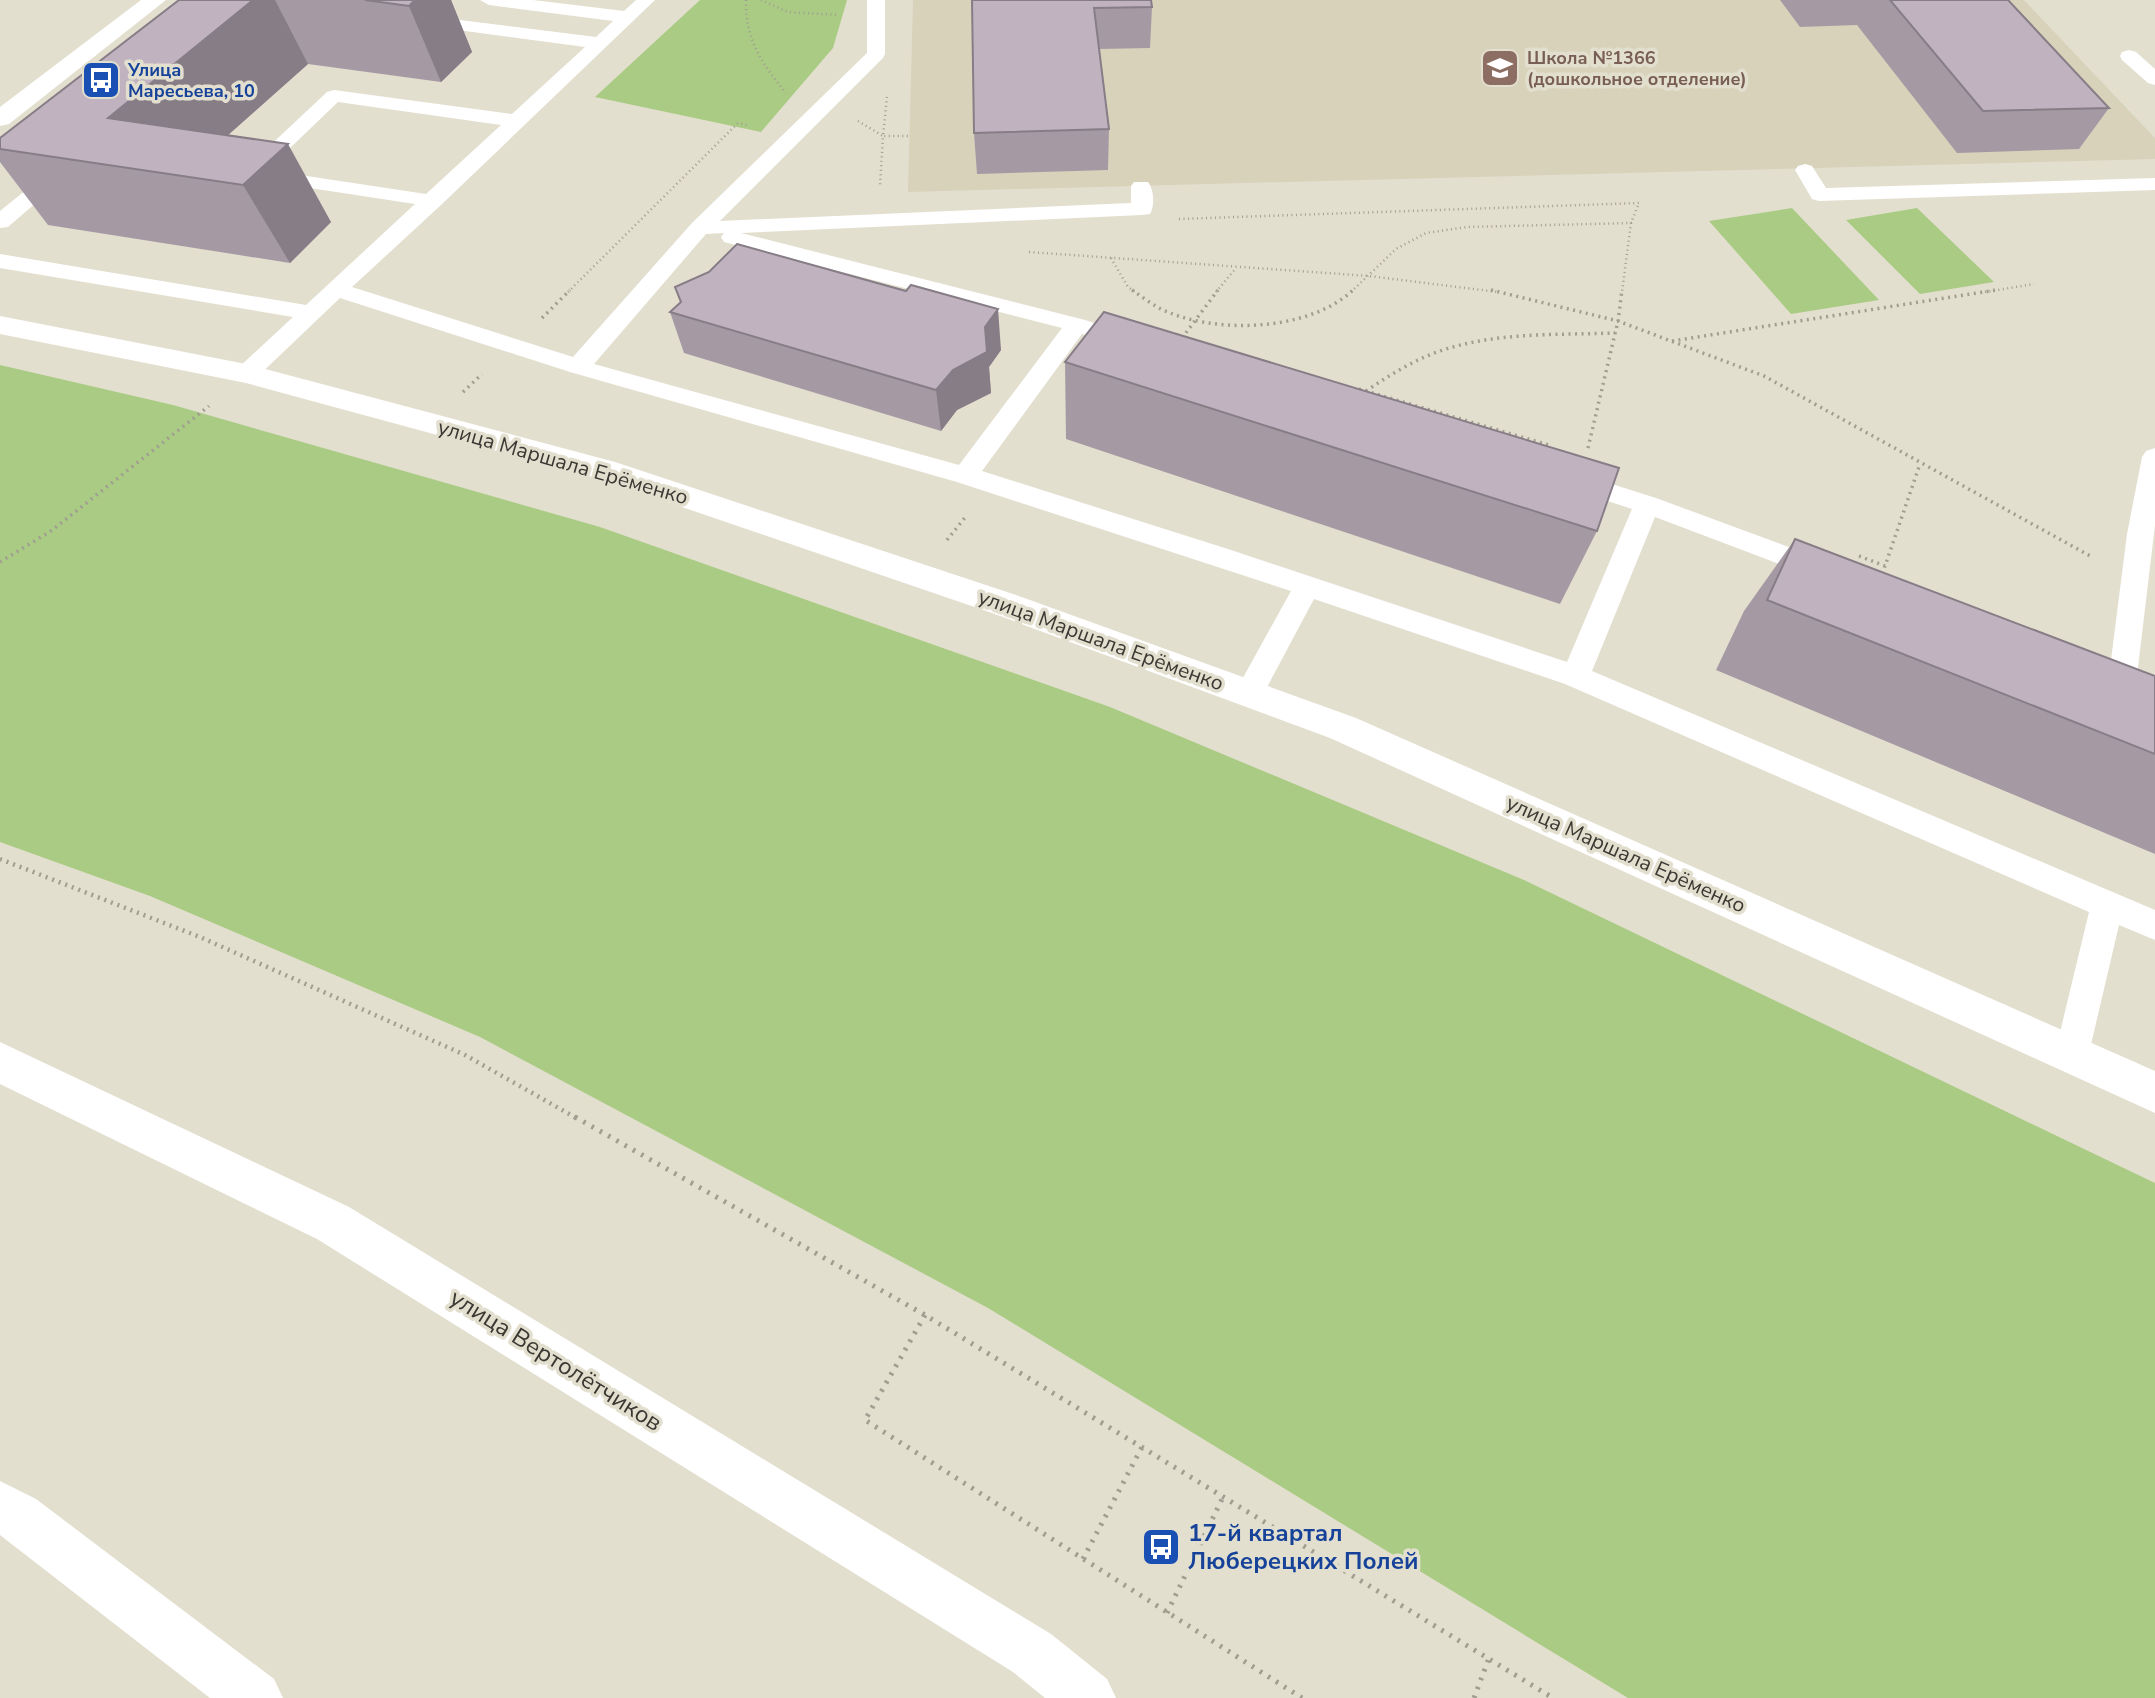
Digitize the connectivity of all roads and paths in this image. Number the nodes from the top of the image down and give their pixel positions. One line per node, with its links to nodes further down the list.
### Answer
1 (155, 0): 14 (street)
2 (489, 0): 8 (lane)
3 (646, 0): 8 (lane)
4 (746, 0): 13 (path)
5 (761, 0): 7 (path)
6 (876, 0): 27 (lane)
7 (844, 15)
8 (628, 17): 10 (lane)
9 (401, 18): 10 (lane)
10 (600, 43): 15 (lane)
11 (2155, 55): 12 (lane)
12 (2155, 79)
13 (790, 97)
14 (0, 118)
15 (518, 121): 23 (lane); 23 (lane)
16 (750, 126): 36 (path)
17 (883, 136): 22 (path)
18 (75, 160): 25 (lane)
19 (1805, 170): 20 (lane)
20 (2155, 184)
21 (1141, 186): 27 (lane)
22 (880, 188)
23 (434, 201): 34 (lane)
24 (1166, 220): 26 (path)
25 (0, 222)
26 (1631, 223): 32 (path); 38 (path)
27 (701, 229): 40 (lane); 45 (lane)
28 (1020, 251): 29 (path)
29 (1111, 258): 31 (path); 37 (path)
30 (0, 261): 35 (lane)
31 (1236, 268): 32 (path); 37 (path)
32 (1369, 276): 37 (path); 38 (path)
33 (2034, 284): 43 (path)
34 (338, 290): 35 (lane); 45 (lane)
35 (313, 313): 46 (lane)
36 (543, 317)
37 (1193, 320): 42 (path)
38 (1618, 321): 41 (path); 43 (path)
39 (0, 325): 46 (street, улица Маршала Ерёменко)
40 (1077, 325): 44 (lane); 54 (lane)
41 (1615, 333): 48 (path); 51 (path)
42 (1194, 341)
43 (1671, 341): 57 (path)
44 (1157, 350)
45 (578, 367): 54 (lane)
46 (246, 374): 63 (street, улица Маршала Ерёменко)
47 (1352, 387): 48 (path)
48 (1365, 391): 50 (path)
49 (210, 405): 58 (path)
50 (1560, 449)
51 (1586, 456)
52 (2155, 457): 56 (lane)
53 (1554, 474): 55 (lane)
54 (965, 475): 60 (lane)
55 (1647, 504): 59 (lane); 62 (lane)
56 (2147, 537): 61 (lane)
57 (2092, 557)
58 (0, 562)
59 (1839, 577)
60 (1307, 586): 62 (lane); 63 (lane)
61 (2083, 669)
62 (1574, 676): 65 (lane)
63 (1249, 694): 67 (street, улица Маршала Ерёменко)
64 (0, 859): 70 (path)
65 (2107, 906): 66 (lane); 67 (lane)
66 (2155, 925)
67 (2072, 1053): 69 (street, улица Маршала Ерёменко)
68 (0, 1062): 78 (street, улица Вертолётчиков)
69 (2155, 1092)
70 (925, 1315): 71 (path); 74 (path)
71 (1142, 1447): 72 (path); 74 (path)
72 (1223, 1497): 75 (path); 76 (path)
73 (0, 1508): 77 (street)
74 (1083, 1559): 75 (path)
75 (1167, 1613): 79 (path)
76 (1489, 1658): 80 (path); 81 (path)
77 (255, 1698)
78 (1088, 1698)
79 (1302, 1698)
80 (1474, 1698)
81 (1553, 1698)

